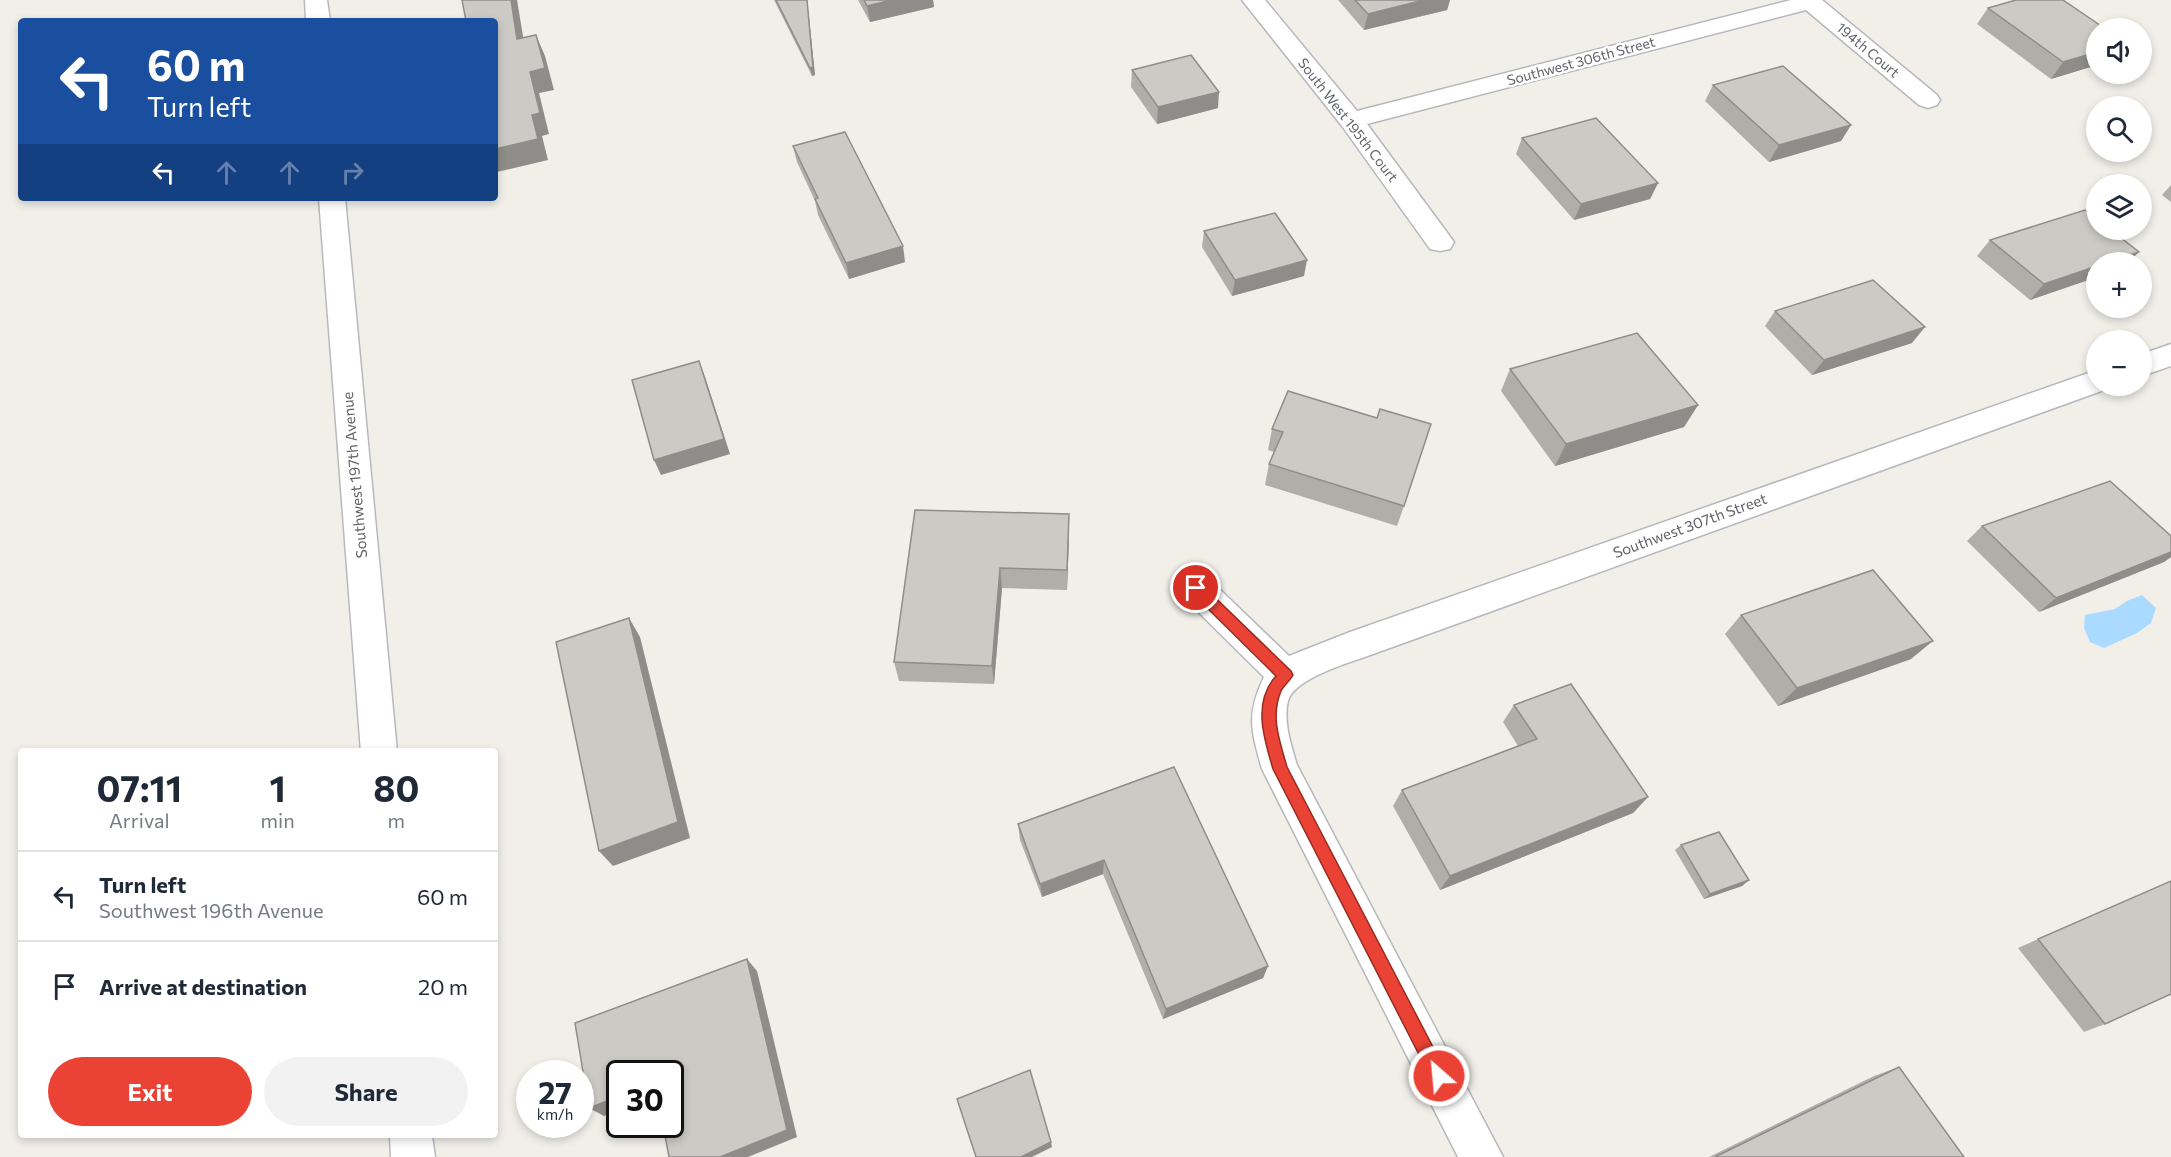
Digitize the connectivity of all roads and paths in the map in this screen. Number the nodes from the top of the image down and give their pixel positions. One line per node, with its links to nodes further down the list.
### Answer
1 (316, 0): 4 (street)
2 (1253, 0): 6 (street, South West 195th Court)
3 (1809, 1): 5 (street, 194th Court); 6 (street, Southwest 306th Street)
4 (318, 18)
5 (1928, 100)
6 (1351, 120): 8 (street, South West 195th Court)
7 (332, 201): 14 (street, Southwest 197th Avenue)
8 (1440, 242)
9 (2171, 355): 10 (street)
10 (2152, 362)
11 (2086, 385): 13 (street, Southwest 307th Street)
12 (1196, 588): 13 (street)
13 (1286, 675): 17 (street)
14 (379, 748)
15 (411, 1138): 16 (street)
16 (413, 1157)
17 (1481, 1157)

